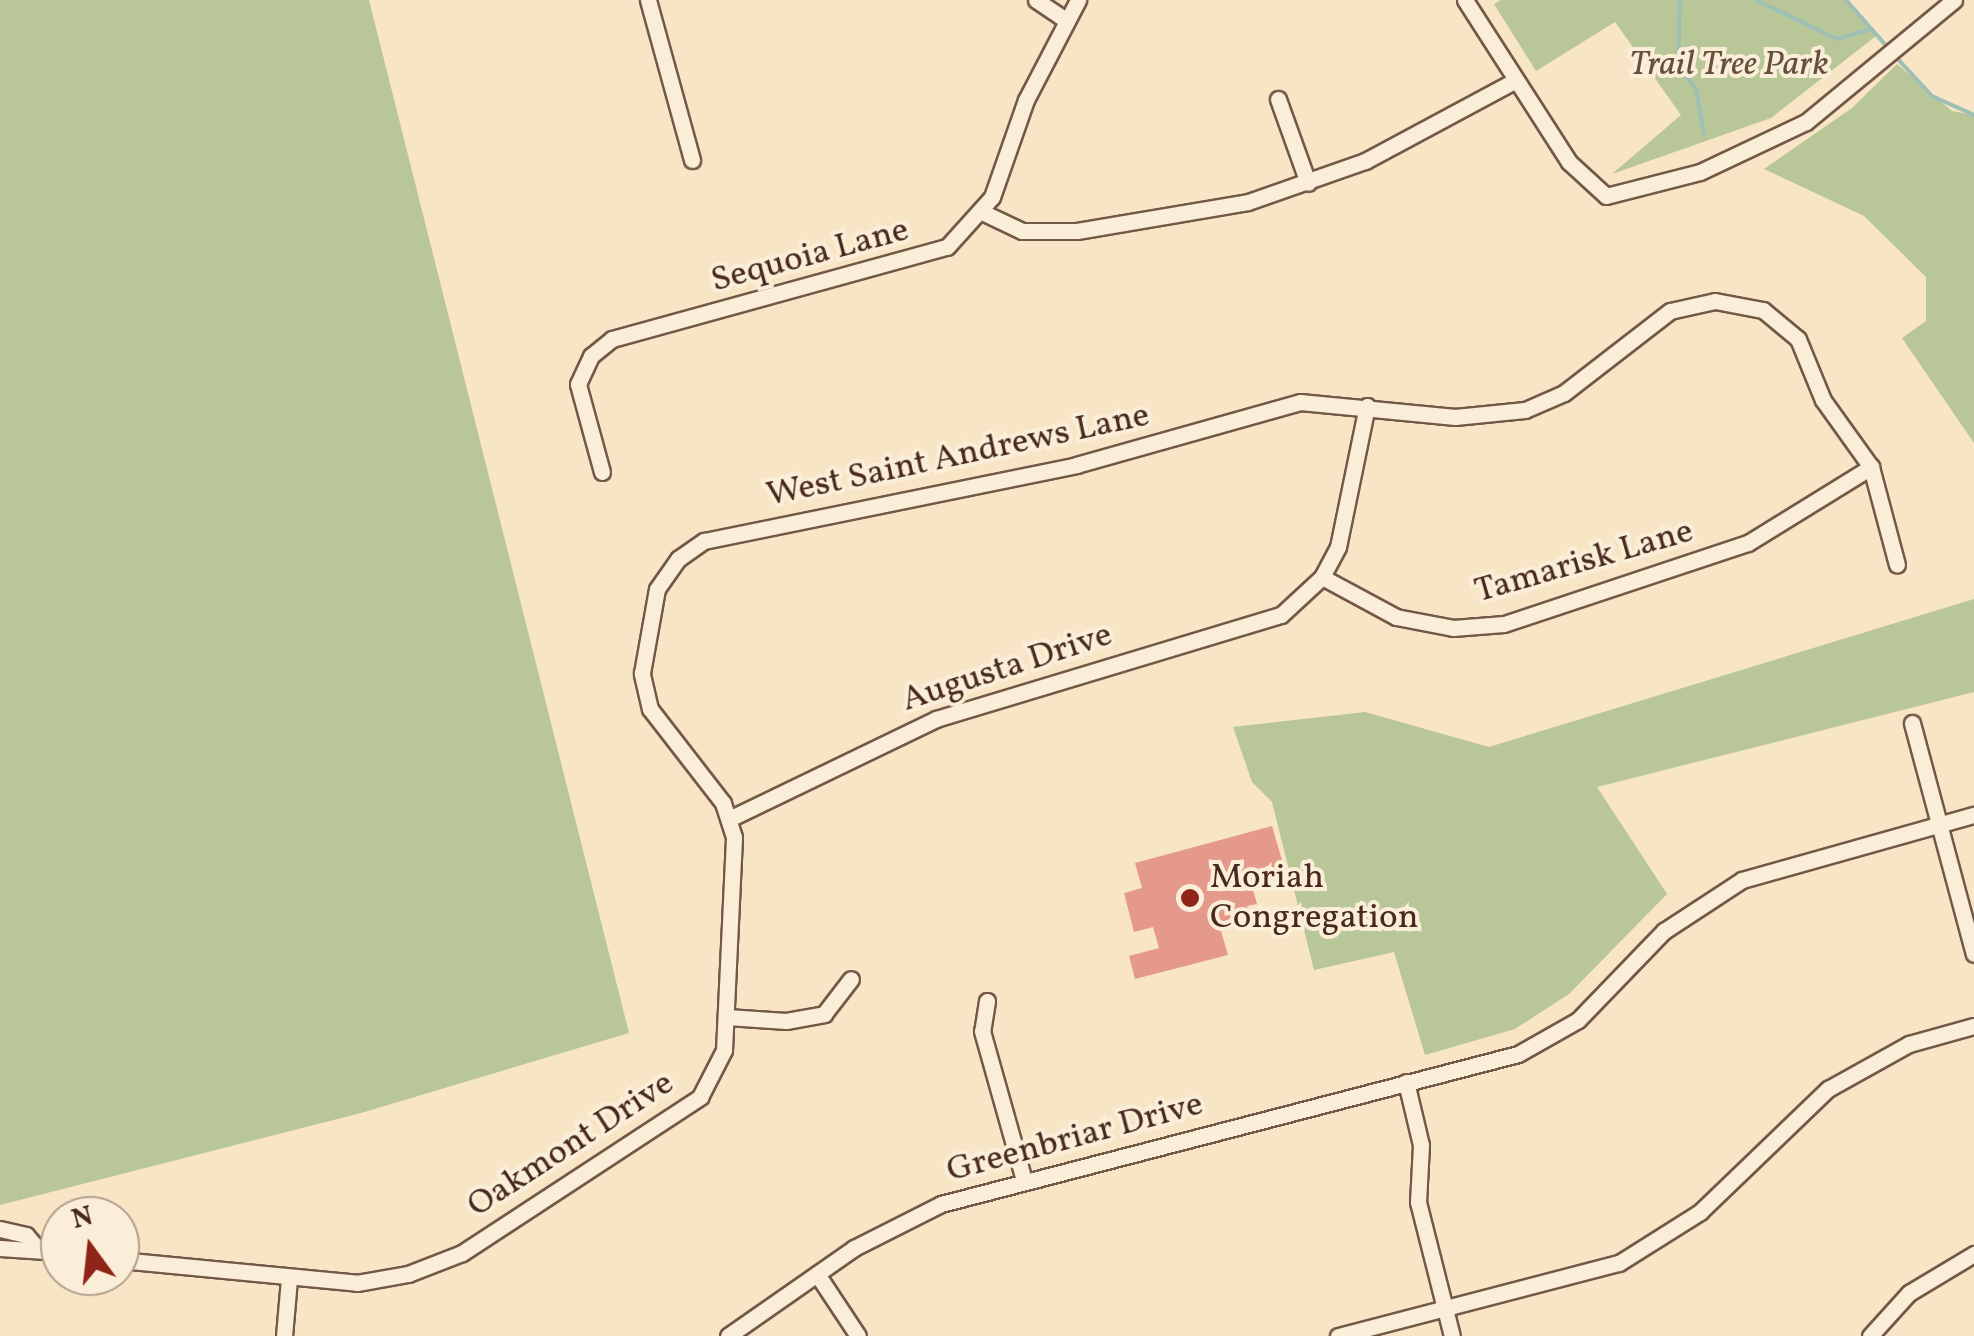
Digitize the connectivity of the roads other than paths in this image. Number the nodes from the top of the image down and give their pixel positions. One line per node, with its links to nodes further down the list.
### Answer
1 (648, 0): 9 (street)
2 (1036, 0): 6 (street)
3 (1078, 0): 6 (street, Sequoia Lane)
4 (1465, 0): 7 (street)
5 (1954, 0): 7 (street)
6 (1066, 20): 11 (street, Sequoia Lane)
7 (1514, 81): 10 (street)
8 (1278, 98): 10 (street)
9 (692, 160)
10 (1308, 183): 11 (street)
11 (982, 212): 14 (street, Sequoia Lane)
12 (1367, 406): 13 (street, West Saint Andrews Lane); 16 (street); 17 (street, West Saint Andrews Lane)
13 (1871, 466): 15 (street); 16 (street, Tamarisk Lane)
14 (602, 472)
15 (1898, 564)
16 (1322, 577): 20 (street, Augusta Drive)
17 (657, 588): 20 (street, Oakmont Drive)
18 (1912, 723): 21 (street)
19 (1974, 816): 21 (street, Greenbriar Drive)
20 (729, 819): 25 (street, Oakmont Drive)
21 (1941, 824): 22 (street); 27 (street, Greenbriar Drive)
22 (1974, 954)
23 (850, 979): 25 (street)
24 (987, 1002): 28 (street)
25 (727, 1016): 35 (street, Oakmont Drive)
26 (1974, 1026): 36 (street)
27 (1406, 1082): 28 (street, Greenbriar Drive); 36 (street)
28 (1024, 1180): 34 (street, Greenbriar Drive)
29 (0, 1229): 31 (street)
30 (0, 1248): 31 (street)
31 (40, 1250)
32 (1974, 1254): 42 (street)
33 (140, 1262): 35 (street, Oakmont Drive)
34 (817, 1274): 38 (street, Greenbriar Drive); 39 (street)
35 (289, 1280): 37 (street)
36 (1445, 1309): 40 (street); 41 (street)
37 (284, 1336)
38 (728, 1336)
39 (858, 1336)
40 (1338, 1336)
41 (1452, 1336)
42 (1870, 1336)

